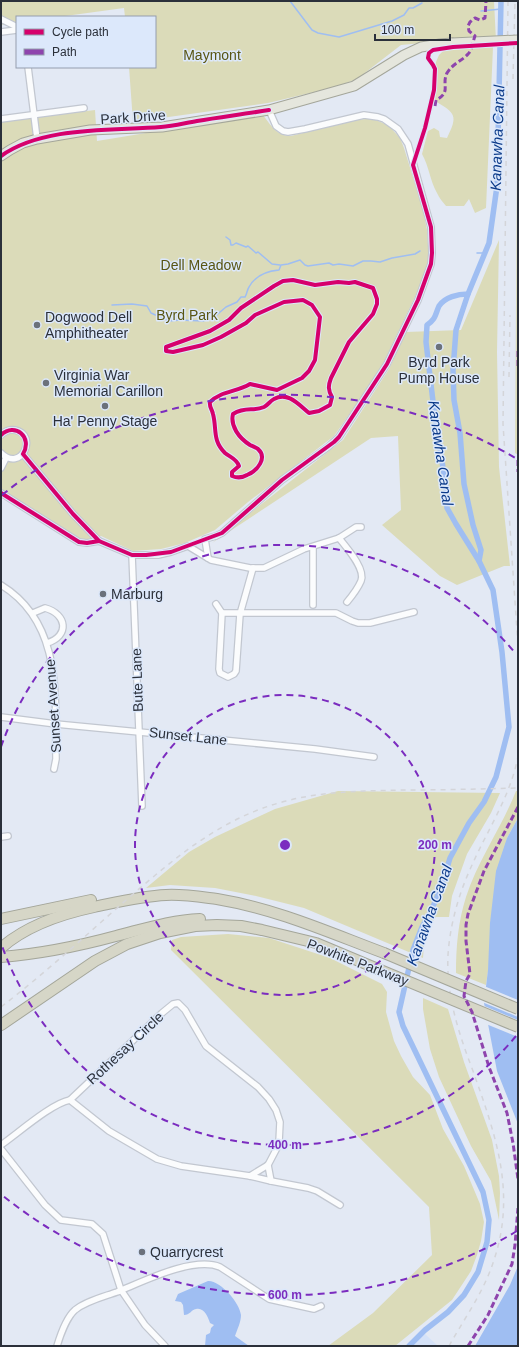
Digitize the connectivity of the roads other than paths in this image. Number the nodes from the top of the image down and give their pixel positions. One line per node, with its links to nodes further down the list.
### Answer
1 (1, 20): 2 (street)
2 (16, 27)
3 (16, 30): 4 (street)
4 (1, 32)
5 (518, 40): 8 (main road, Park Drive, bridge)
6 (28, 68): 9 (street)
7 (84, 108): 9 (street)
8 (270, 110): 11 (main road, Park Drive); 24 (street)
9 (34, 115): 10 (street); 11 (street)
10 (1, 119)
11 (37, 139): 12 (main road, Park Drive)
12 (1, 156)
13 (1, 435): 15 (street)
14 (1, 454): 16 (street)
15 (23, 454): 16 (street); 21 (street)
16 (6, 458): 17 (street)
17 (1, 468)
18 (1, 493): 21 (street)
19 (361, 527): 20 (street)
20 (339, 538): 22 (street); 27 (street)
21 (100, 541): 23 (street)
22 (313, 547): 25 (street); 29 (street)
23 (132, 555): 24 (street); 37 (street, Bute Lane)
24 (208, 558): 25 (street)
25 (253, 568): 33 (street)
26 (1, 585): 31 (street, Sunset Avenue)
27 (347, 602)
28 (216, 604): 32 (street)
29 (313, 604)
30 (414, 612): 33 (street)
31 (33, 613): 34 (street, Sunset Avenue); 34 (street, Sunset Avenue)
32 (222, 613): 33 (street); 33 (street)
33 (240, 614)
34 (47, 643): 36 (street, Sunset Avenue)
35 (1, 716): 36 (street, Sunset Lane)
36 (56, 724): 37 (street, Sunset Lane); 39 (street, Sunset Avenue)
37 (138, 731): 38 (street, Sunset Lane); 40 (street, Bute Lane)
38 (374, 757)
39 (54, 769)
40 (142, 806)
41 (8, 836): 42 (street)
42 (1, 837)
43 (166, 895): 44 (highway); 46 (highway, Powhite Parkway); 48 (highway, Powhite Parkway, bridge)
44 (1, 919)
45 (316, 943): 47 (highway); 49 (highway, Powhite Parkway); 50 (highway, Powhite Parkway, bridge)
46 (3, 946)
47 (1, 957)
48 (518, 1009)
49 (1, 1025)
50 (518, 1027)
51 (70, 1100): 52 (street); 54 (street, Rothesay Circle); 55 (street)
52 (1, 1145)
53 (1, 1150): 58 (street)
54 (268, 1166): 55 (street); 56 (street)
55 (250, 1176): 56 (street)
56 (271, 1181): 57 (street)
57 (340, 1205)
58 (121, 1290): 59 (street); 60 (street); 61 (street)
59 (321, 1306)
60 (57, 1346)
61 (165, 1346)

